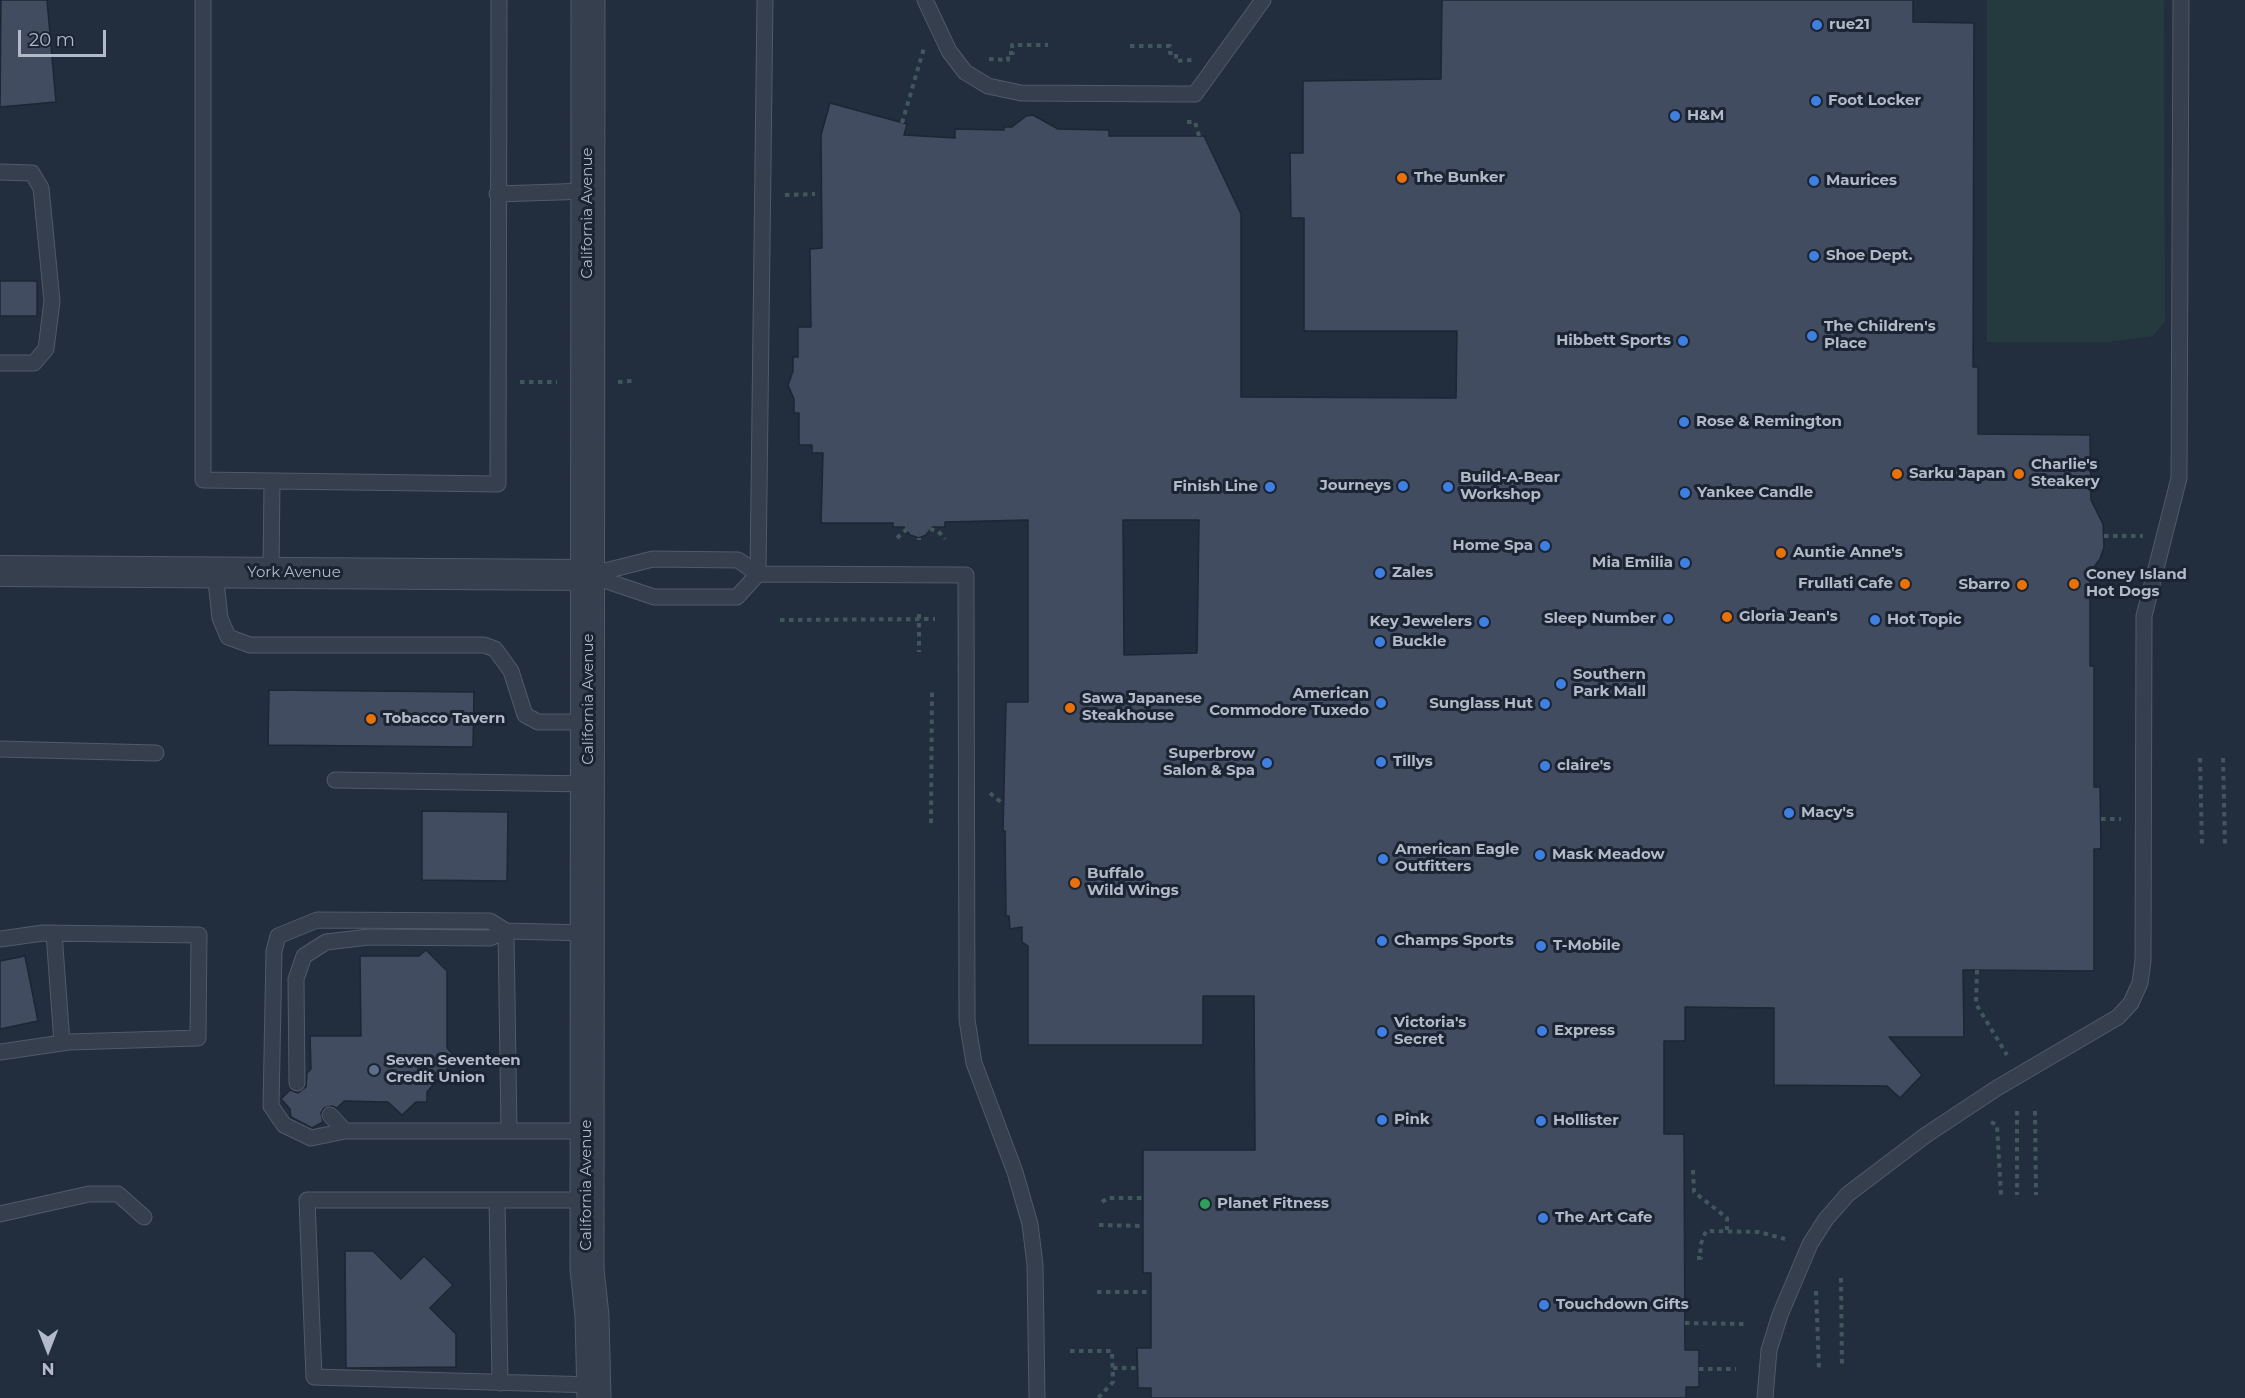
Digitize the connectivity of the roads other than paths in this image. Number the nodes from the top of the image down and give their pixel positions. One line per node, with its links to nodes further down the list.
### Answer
1 (203, 0): 12 (lane)
2 (499, 0): 10 (lane)
3 (588, 0): 9 (street, California Avenue)
4 (765, 0): 16 (lane)
5 (925, 0): 6 (lane)
6 (1263, 0)
7 (2181, 0): 41 (lane)
8 (0, 172): 11 (lane)
9 (588, 191): 10 (lane); 17 (street, California Avenue)
10 (497, 194): 12 (lane)
11 (0, 363)
12 (272, 481): 15 (lane)
13 (0, 571): 14 (street, York Avenue)
14 (215, 572): 15 (street, York Avenue); 18 (lane)
15 (270, 573): 17 (street, York Avenue)
16 (758, 574): 17 (lane); 17 (lane); 40 (lane)
17 (589, 575): 18 (street, California Avenue)
18 (589, 722): 22 (street, California Avenue)
19 (0, 749): 20 (lane)
20 (156, 753)
21 (335, 780): 22 (lane)
22 (589, 784): 25 (street, California Avenue)
23 (506, 931): 25 (lane); 29 (lane); 31 (lane); 32 (lane)
24 (54, 933): 26 (lane); 27 (lane); 27 (lane)
25 (588, 933): 33 (street, California Avenue)
26 (0, 939)
27 (62, 1043): 28 (lane)
28 (0, 1052)
29 (297, 1083)
30 (330, 1115): 31 (lane)
31 (345, 1131): 32 (lane)
32 (509, 1131): 33 (lane)
33 (587, 1131): 35 (street, California Avenue)
34 (497, 1200): 35 (lane); 38 (lane); 38 (lane)
35 (587, 1200): 39 (street, California Avenue)
36 (0, 1214): 37 (lane)
37 (144, 1217)
38 (500, 1383): 39 (lane)
39 (594, 1392)
40 (1037, 1398)
41 (1765, 1398)

